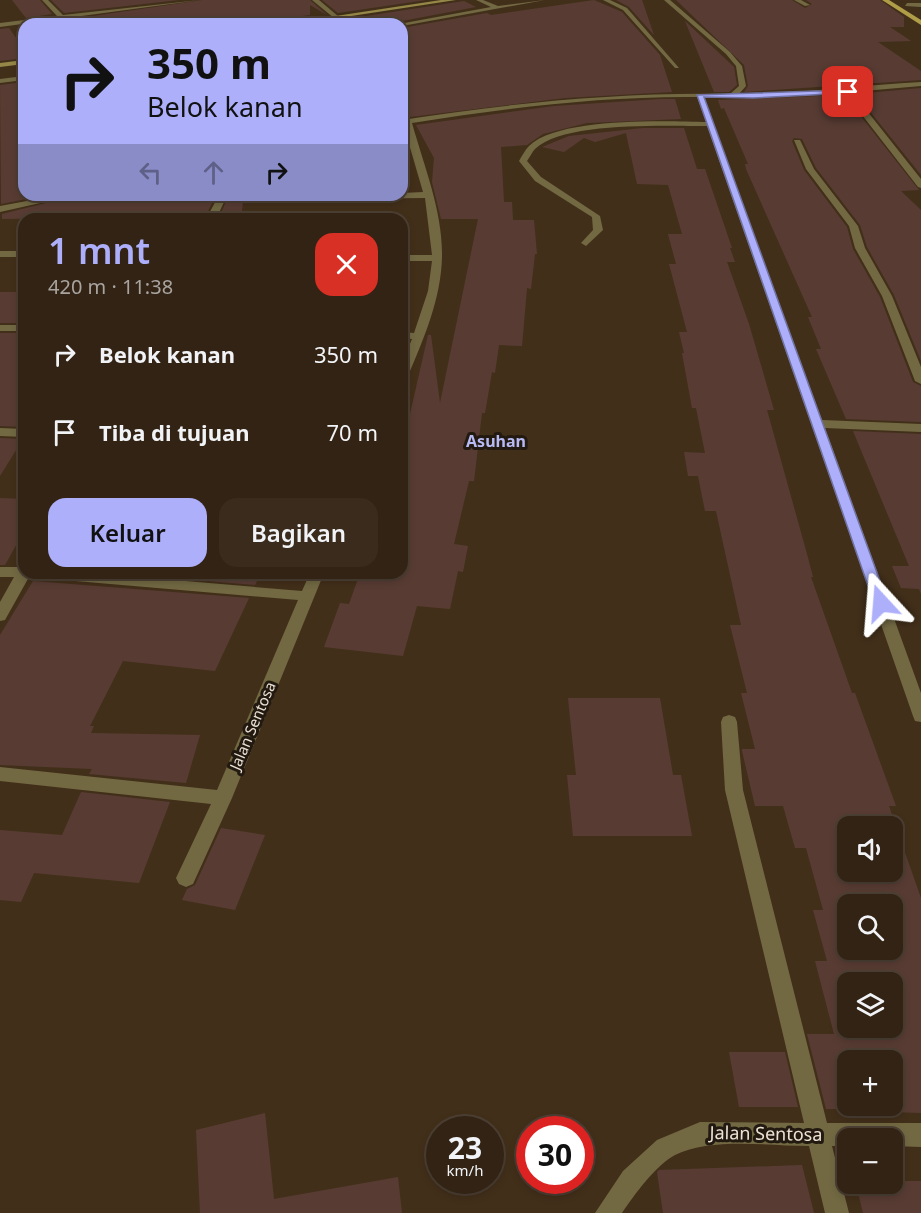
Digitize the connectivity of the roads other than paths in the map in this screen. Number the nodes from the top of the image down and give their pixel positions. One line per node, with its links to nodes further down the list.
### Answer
1 (45, 0): 20 (street)
2 (146, 0): 17 (street)
3 (197, 0): 17 (street)
4 (315, 0): 21 (street)
5 (453, 0): 13 (street)
6 (479, 0): 18 (lane)
7 (542, 0): 18 (lane)
8 (606, 0): 30 (lane)
9 (666, 0): 38 (street)
10 (797, 0): 14 (street)
11 (885, 0): 12 (main road); 24 (main road)
12 (896, 0): 15 (main road)
13 (434, 1): 21 (street)
14 (807, 5)
15 (907, 5): 16 (lane); 19 (main road)
16 (921, 5)
17 (152, 6): 20 (street)
18 (497, 8): 26 (lane)
19 (921, 14)
20 (61, 17): 22 (street)
21 (336, 17): 23 (street)
22 (53, 18)
23 (329, 18)
24 (919, 21)
25 (18, 23): 27 (street)
26 (408, 23)
27 (0, 25)
28 (18, 63): 29 (street)
29 (0, 65)
30 (677, 67)
31 (18, 79): 32 (lane)
32 (0, 81)
33 (909, 84): 34 (street); 35 (street); 36 (street)
34 (921, 84)
35 (848, 92): 38 (street); 43 (street)
36 (921, 93)
37 (700, 95): 38 (street); 39 (street); 40 (street)
38 (733, 95)
39 (408, 122)
40 (710, 124): 48 (street); 59 (street)
41 (408, 132): 45 (street)
42 (797, 142): 58 (street)
43 (921, 185)
44 (408, 195): 45 (street)
45 (426, 195): 52 (street)
46 (41, 201): 47 (street)
47 (0, 209)
48 (586, 243)
49 (0, 254): 50 (street)
50 (18, 254)
51 (408, 258): 52 (street)
52 (436, 258): 56 (street)
53 (0, 328): 54 (street)
54 (18, 328)
55 (408, 335): 56 (street)
56 (417, 336): 57 (street)
57 (408, 360)
58 (921, 381)
59 (818, 424): 60 (street); 70 (street)
60 (921, 428)
61 (0, 432): 62 (street)
62 (18, 433)
63 (0, 572): 64 (street)
64 (18, 572)
65 (20, 579): 69 (street)
66 (104, 579): 68 (street)
67 (314, 579): 68 (street, Jalan Sentosa)
68 (307, 596): 73 (street, Jalan Sentosa)
69 (0, 616)
70 (921, 716)
71 (729, 722): 75 (street)
72 (0, 774): 73 (street)
73 (223, 798): 74 (street, Jalan Sentosa)
74 (186, 878)
75 (819, 1135): 76 (street, Jalan Sentosa); 77 (street, Jalan Sentosa); 78 (street)
76 (921, 1135)
77 (607, 1213)
78 (837, 1213)

